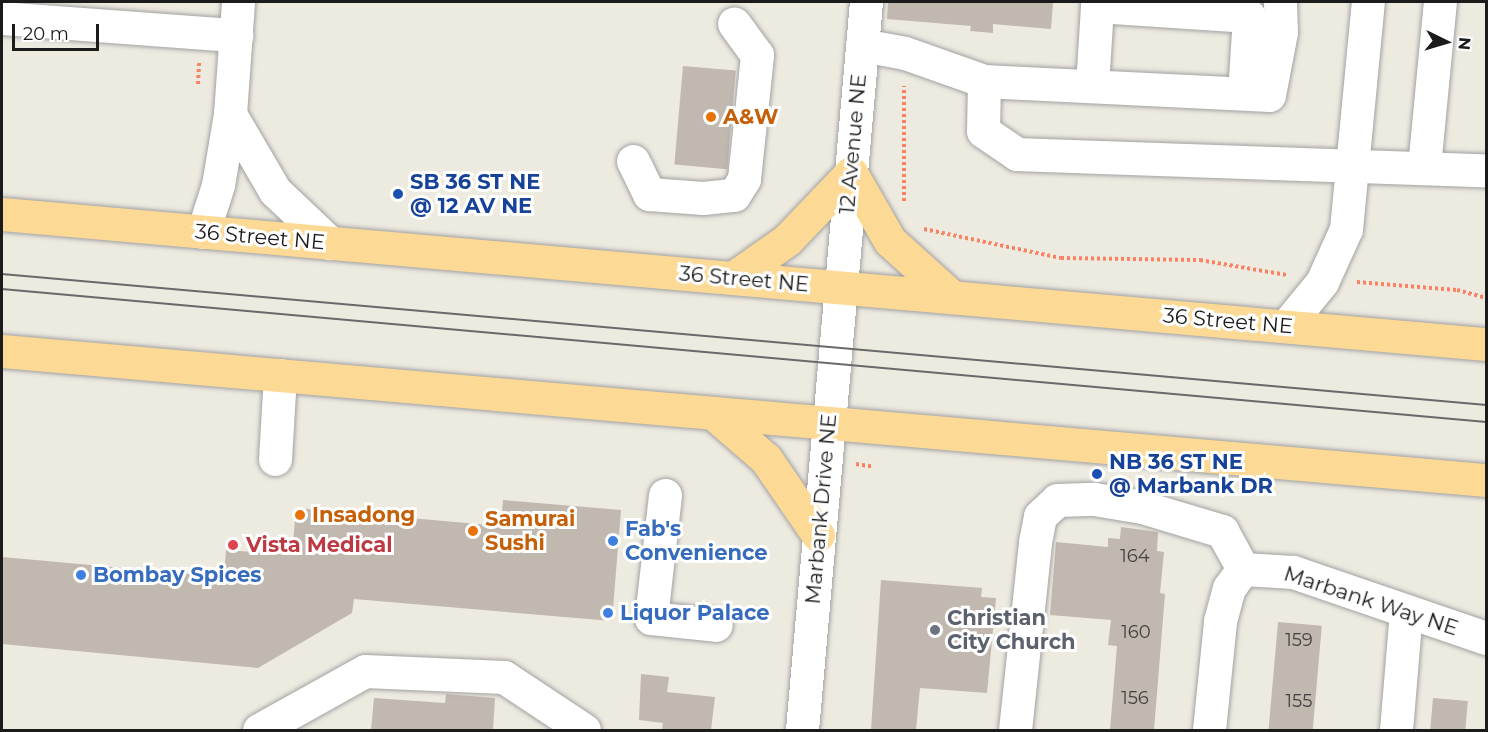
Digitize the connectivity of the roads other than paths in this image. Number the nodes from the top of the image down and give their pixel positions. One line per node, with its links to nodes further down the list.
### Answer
1 (238, 2): 8 (street)
2 (866, 2): 9 (street, 12 Avenue NE)
3 (1280, 2): 12 (street)
4 (1368, 2): 15 (street)
5 (1440, 2): 17 (street)
6 (2, 18): 8 (street)
7 (734, 23): 14 (street)
8 (236, 34): 13 (street)
9 (862, 45): 10 (street); 18 (street, 12 Avenue NE)
10 (984, 81): 11 (street); 15 (street)
11 (1092, 86): 12 (street); 12 (street)
12 (1256, 94)
13 (230, 114): 20 (street); 21 (street)
14 (633, 161)
15 (1351, 166): 17 (street); 25 (street)
16 (1486, 166): 17 (street)
17 (1424, 167)
18 (851, 172): 22 (main road); 23 (street, 12 Avenue NE); 24 (main road)
19 (2, 214): 20 (main road, 36 Street NE)
20 (203, 232): 21 (main road, 36 Street NE)
21 (330, 243): 22 (main road, 36 Street NE)
22 (733, 278): 23 (main road, 36 Street NE)
23 (841, 287): 24 (main road, 36 Street NE); 30 (street, Marbank Drive NE)
24 (952, 297): 25 (main road, 36 Street NE)
25 (1286, 326): 26 (main road, 36 Street NE)
26 (1486, 344)
27 (2, 351): 28 (main road)
28 (280, 375): 29 (main road); 31 (street)
29 (713, 413): 30 (main road); 34 (main road)
30 (829, 423): 32 (main road); 34 (street, Marbank Drive NE)
31 (275, 459)
32 (1486, 480)
33 (665, 495): 37 (street)
34 (819, 535): 41 (street, Marbank Drive NE)
35 (1243, 569): 36 (street, Marbank Way NE); 42 (street); 43 (street)
36 (1406, 612): 38 (street, Marbank Way NE); 44 (street)
37 (716, 625)
38 (1486, 638)
39 (259, 730): 40 (street)
40 (584, 730)
41 (802, 730)
42 (1015, 730)
43 (1209, 730)
44 (1396, 730)

